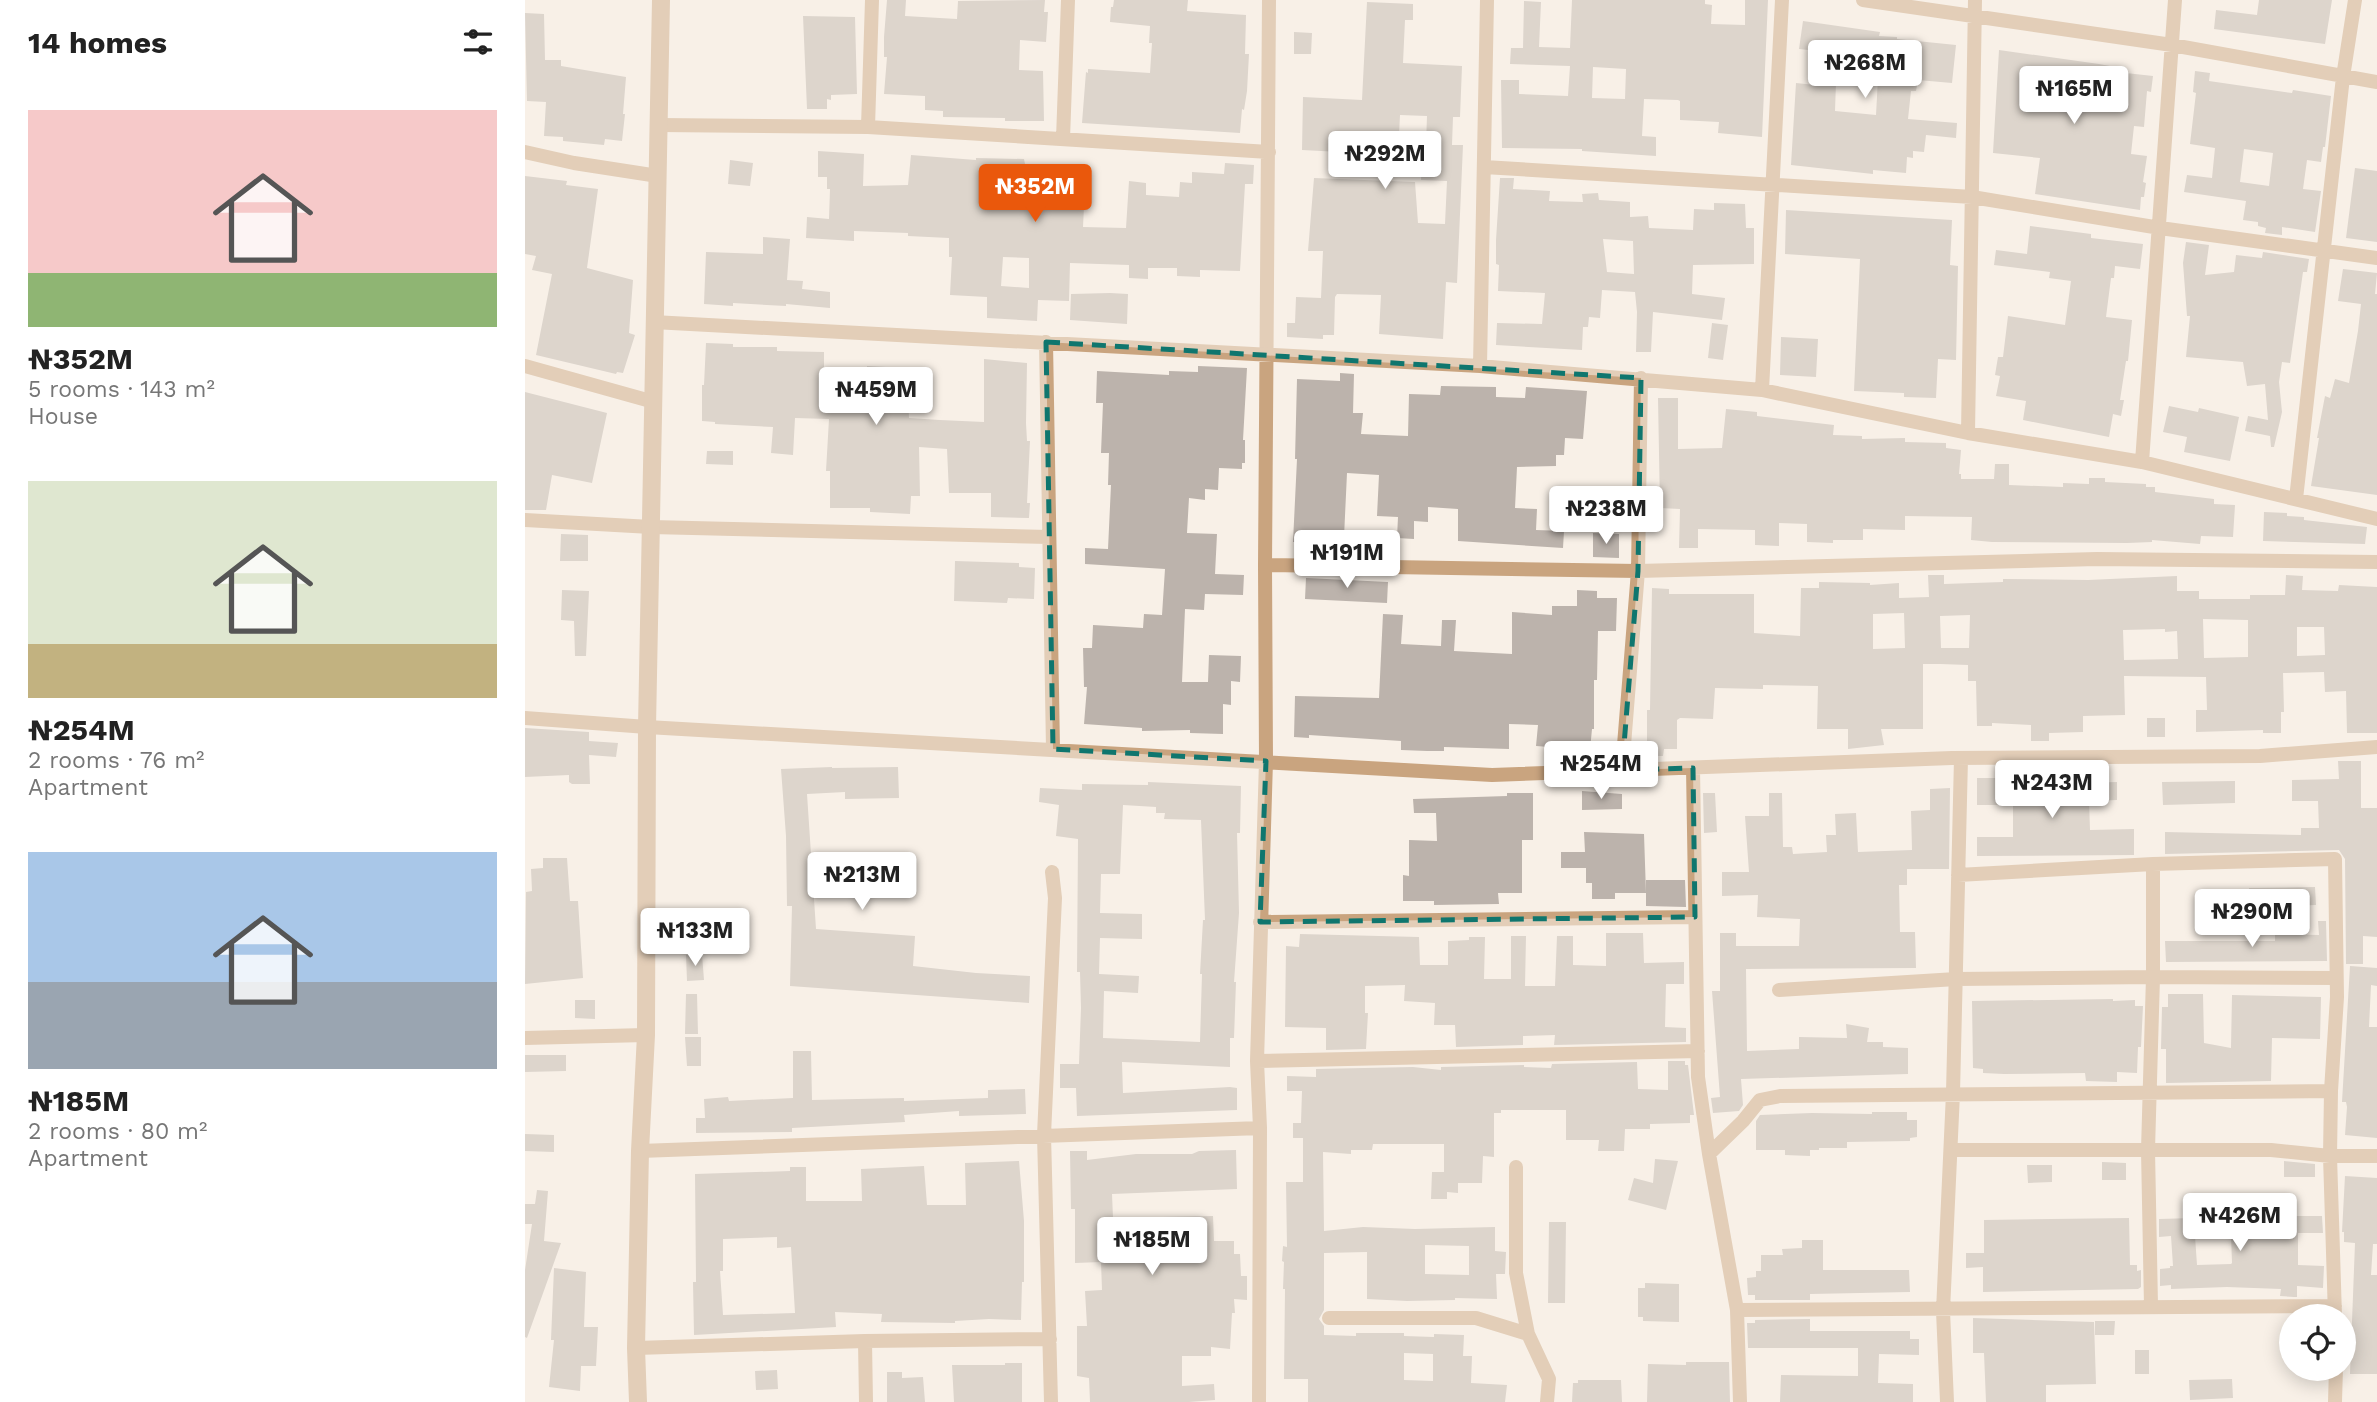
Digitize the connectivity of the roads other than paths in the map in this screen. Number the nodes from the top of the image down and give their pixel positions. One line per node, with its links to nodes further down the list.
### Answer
1 (661, 0): 15 (street)
2 (872, 0): 16 (street)
3 (1068, 0): 17 (street)
4 (1269, 0): 19 (street)
5 (1487, 0): 20 (street)
6 (1782, 0): 22 (street)
7 (1863, 0): 11 (street)
8 (1975, 0): 11 (street)
9 (2175, 0): 12 (street)
10 (2355, 0): 13 (street)
11 (1974, 16): 12 (street); 23 (street)
12 (2172, 45): 13 (street); 24 (street)
13 (2343, 77): 14 (street); 25 (street)
14 (2377, 82)
15 (659, 125): 16 (street); 21 (street)
16 (868, 127): 17 (street)
17 (1063, 139): 19 (street)
18 (525, 152): 21 (street)
19 (1269, 152): 29 (street)
20 (1483, 167): 22 (street); 31 (street)
21 (658, 176): 27 (street)
22 (1772, 187): 23 (street); 33 (street)
23 (1972, 197): 24 (street); 35 (street)
24 (2160, 228): 25 (street); 36 (street)
25 (2325, 250): 26 (street); 37 (street)
26 (2377, 258)
27 (653, 322): 28 (street); 34 (street)
28 (1046, 342): 29 (street); 41 (street)
29 (1266, 355): 31 (street); 43 (street)
30 (525, 366): 34 (street)
31 (1481, 366): 32 (street)
32 (1641, 378): 33 (street); 44 (street)
33 (1762, 390): 35 (street)
34 (654, 402): 40 (street)
35 (1968, 433): 36 (street)
36 (2142, 461): 37 (street)
37 (2296, 499): 38 (street)
38 (2377, 519)
39 (525, 520): 40 (street)
40 (651, 527): 41 (street); 46 (street)
41 (1049, 537): 48 (street)
42 (2377, 562): 44 (street)
43 (1265, 565): 44 (street); 50 (street)
44 (1639, 571): 52 (street)
45 (525, 718): 46 (street)
46 (647, 727): 48 (street); 62 (street)
47 (2377, 747): 49 (street)
48 (1053, 749): 50 (street)
49 (1961, 758): 51 (street); 55 (street)
50 (1266, 761): 52 (street); 57 (street)
51 (1693, 768): 52 (street); 56 (street)
52 (1622, 770)
53 (2153, 864): 55 (street); 58 (street); 59 (street)
54 (1052, 872): 70 (street)
55 (1958, 875): 60 (street)
56 (1695, 917): 57 (street); 64 (street)
57 (1260, 922): 65 (street)
58 (2153, 976): 59 (street); 60 (street); 68 (street)
59 (2336, 978): 66 (street)
60 (1956, 979): 61 (street); 67 (street)
61 (1779, 990)
62 (646, 1035): 63 (street); 73 (street)
63 (525, 1038)
64 (1698, 1051): 65 (street); 74 (street)
65 (1257, 1060): 69 (street)
66 (2331, 1091): 68 (street); 75 (street)
67 (1953, 1093): 68 (street); 71 (street); 74 (street)
68 (2149, 1094): 72 (street)
69 (1260, 1128): 70 (street); 92 (street)
70 (1044, 1135): 73 (street); 85 (street)
71 (1951, 1150): 72 (street); 82 (street)
72 (2148, 1150): 75 (street); 79 (street)
73 (640, 1151): 87 (street)
74 (1709, 1154): 81 (street)
75 (2330, 1156): 76 (street); 78 (street)
76 (2377, 1156)
77 (1516, 1167): 84 (street)
78 (2335, 1304)
79 (2151, 1306): 80 (street); 82 (street)
80 (2279, 1309)
81 (1737, 1310): 82 (street); 94 (street)
82 (1943, 1311): 95 (street)
83 (1329, 1318): 84 (street)
84 (1528, 1334): 93 (street)
85 (1050, 1339): 86 (street); 91 (street)
86 (865, 1341): 87 (street); 90 (street)
87 (636, 1348): 89 (street)
88 (2336, 1381): 96 (street)
89 (638, 1402)
90 (866, 1402)
91 (1051, 1402)
92 (1259, 1402)
93 (1547, 1402)
94 (1740, 1402)
95 (1947, 1402)
96 (2335, 1402)

